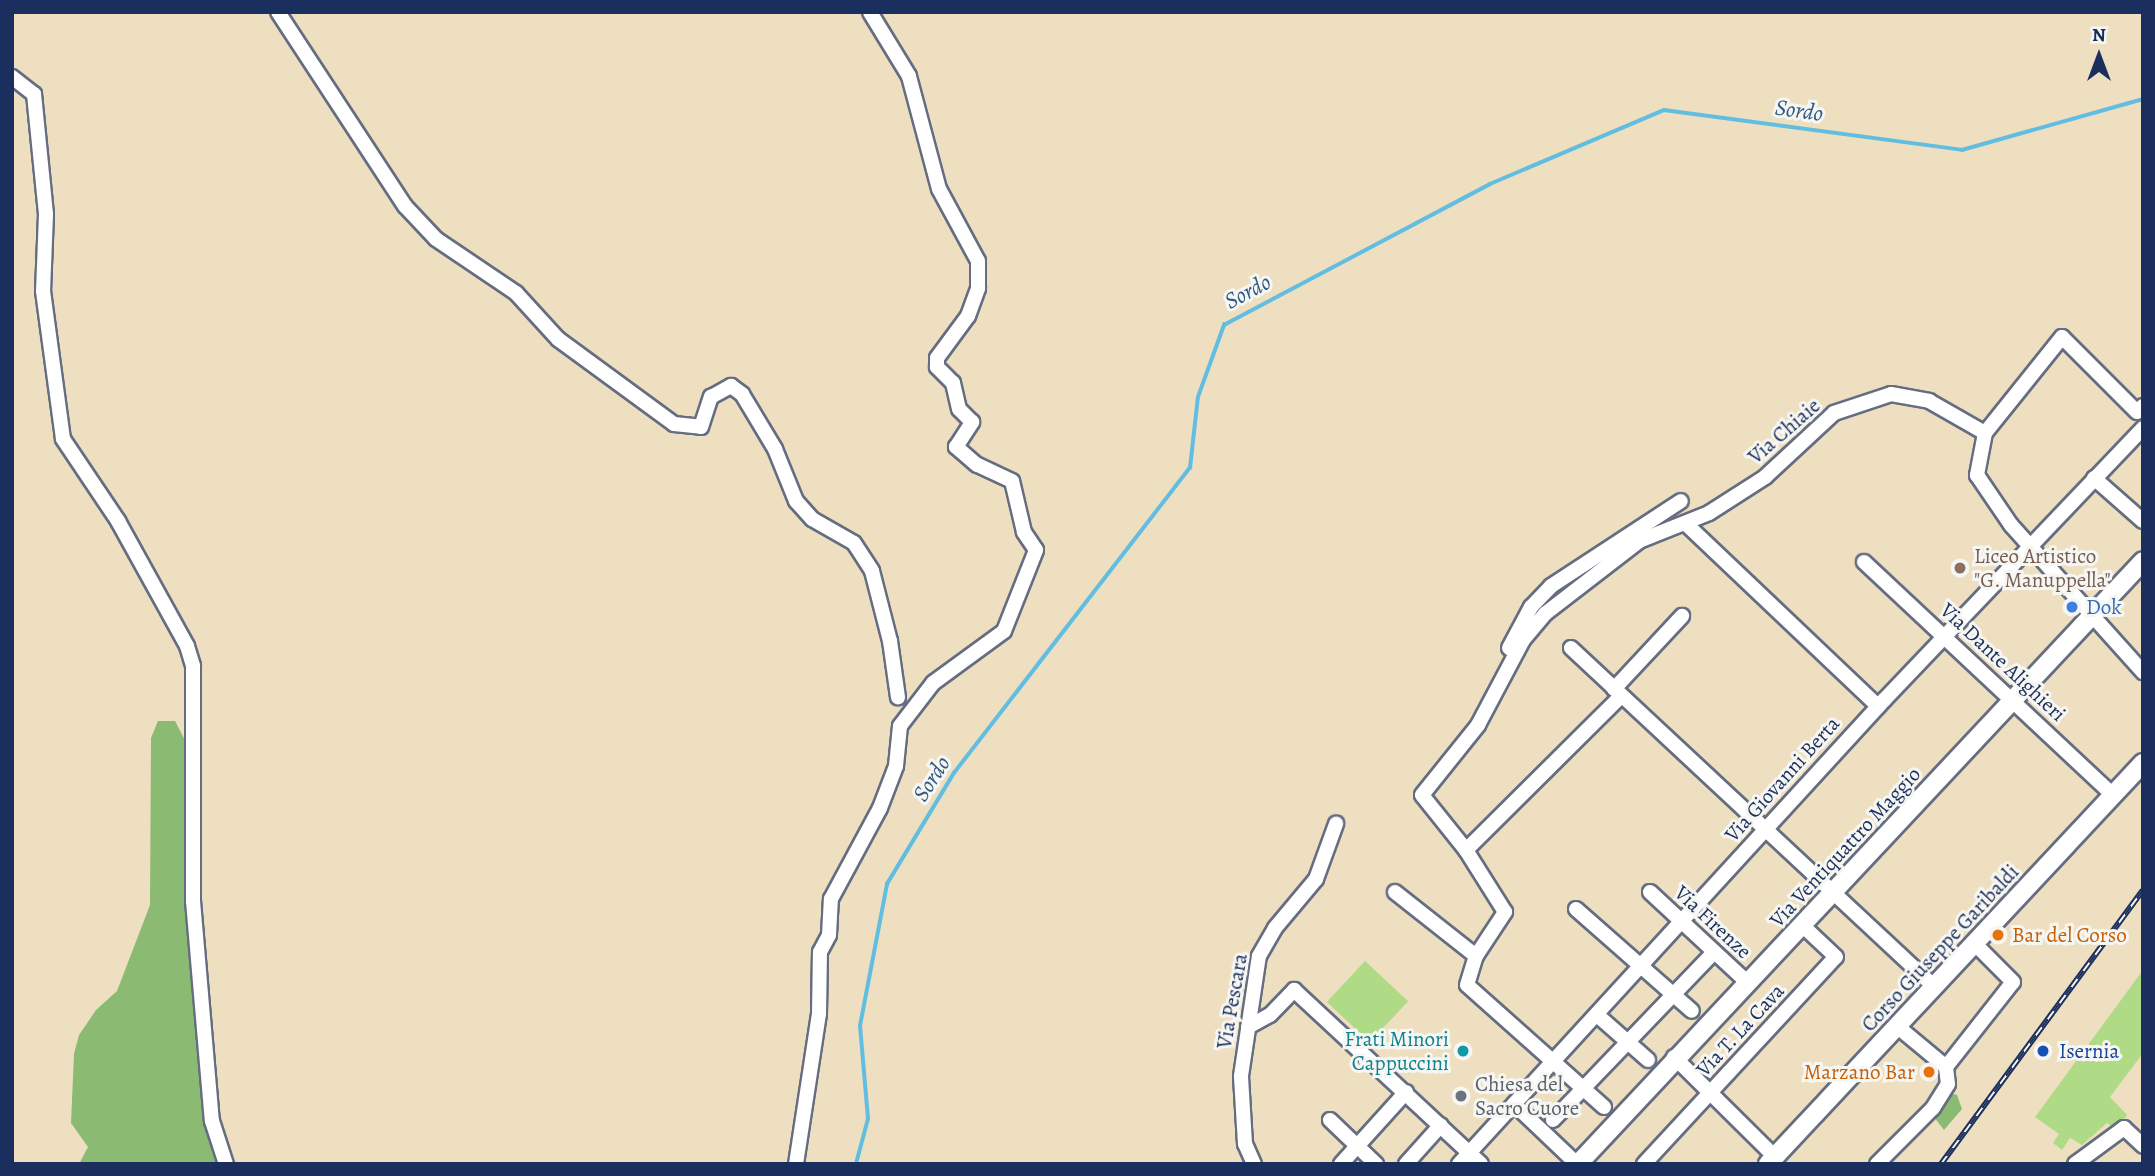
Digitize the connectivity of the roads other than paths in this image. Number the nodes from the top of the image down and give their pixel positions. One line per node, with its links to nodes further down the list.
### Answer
1 (278, 12): 21 (street)
2 (870, 12): 64 (street)
3 (12, 77): 63 (street)
4 (2143, 406): 6 (street)
5 (2143, 428): 7 (street, Via Giovanni Berta)
6 (1985, 433): 10 (street, Via Chiaie); 11 (street)
7 (2094, 478): 9 (street); 11 (street, Via Giovanni Berta)
8 (1681, 501): 18 (street)
9 (2143, 520)
10 (1686, 524): 18 (street, Via Chiaie); 23 (street)
11 (2029, 545): 14 (street); 16 (street, Via Giovanni Berta)
12 (2143, 561): 14 (main road, Via Ventiquattro Maggio)
13 (1864, 562): 16 (street, Via Dante Alighieri)
14 (2092, 615): 19 (street); 22 (main road, Via Ventiquattro Maggio)
15 (1682, 616): 20 (street)
16 (1945, 636): 22 (street, Via Dante Alighieri); 23 (street, Via Giovanni Berta)
17 (1571, 648): 20 (street)
18 (1506, 669): 28 (street)
19 (2143, 672)
20 (1618, 693): 27 (street); 28 (street)
21 (898, 697)
22 (2013, 700): 25 (street, Via Dante Alighieri); 31 (main road, Via Ventiquattro Maggio)
23 (1878, 706): 27 (street, Via Giovanni Berta)
24 (2143, 763): 25 (main road, Corso Giuseppe Garibaldi)
25 (2113, 794): 35 (main road, Corso Giuseppe Garibaldi)
26 (1336, 824): 44 (street, Via Pescara)
27 (1765, 828): 31 (street); 33 (street, Via Giovanni Berta)
28 (1466, 850): 37 (street)
29 (1395, 892): 37 (street)
30 (1650, 892): 33 (street, Via Firenze)
31 (1836, 893): 34 (main road, Via Ventiquattro Maggio); 40 (street)
32 (1576, 909): 38 (street)
33 (1682, 921): 36 (street, Via Firenze); 38 (street, Via Giovanni Berta)
34 (1803, 926): 39 (main road, Via Ventiquattro Maggio); 53 (street, Via T. La Cava)
35 (1975, 944): 40 (main road, Corso Giuseppe Garibaldi); 50 (street)
36 (1714, 952): 39 (street, Via Firenze); 41 (street)
37 (1476, 956): 49 (street)
38 (1641, 967): 41 (street); 43 (street, Via Giovanni Berta)
39 (1748, 983): 47 (main road, Via Ventiquattro Maggio)
40 (1936, 987): 45 (main road, Corso Giuseppe Garibaldi)
41 (1673, 994): 42 (street); 46 (street)
42 (1692, 1011)
43 (1597, 1015): 46 (street); 49 (street, Via Giovanni Berta)
44 (1248, 1027): 52 (street); 65 (street, Via Pescara)
45 (1898, 1027): 50 (street); 62 (main road, Corso Giuseppe Garibaldi)
46 (1628, 1042): 48 (street); 51 (street)
47 (1675, 1057): 53 (street); 71 (main road, Via Ventiquattro Maggio)
48 (1648, 1060)
49 (1553, 1063): 51 (street); 54 (street, Via Giovanni Berta)
50 (1946, 1068): 73 (street)
51 (1583, 1089): 55 (street); 57 (street)
52 (1406, 1092): 58 (street); 59 (street)
53 (1710, 1093): 62 (street); 72 (street, Via T. La Cava)
54 (1514, 1104): 61 (street, Via Giovanni Berta); 71 (street)
55 (1605, 1107)
56 (1330, 1119): 59 (street)
57 (1553, 1120)
58 (1441, 1125): 61 (street); 68 (street)
59 (1357, 1146): 66 (street); 67 (street)
60 (2143, 1146): 74 (street)
61 (1469, 1153): 69 (street, Via Giovanni Berta); 70 (street)
62 (1771, 1160)
63 (226, 1164)
64 (796, 1164)
65 (1254, 1164)
66 (1341, 1164)
67 (1376, 1164)
68 (1406, 1164)
69 (1459, 1164)
70 (1481, 1164)
71 (1577, 1164)
72 (1644, 1164)
73 (1877, 1164)
74 (2075, 1164)

